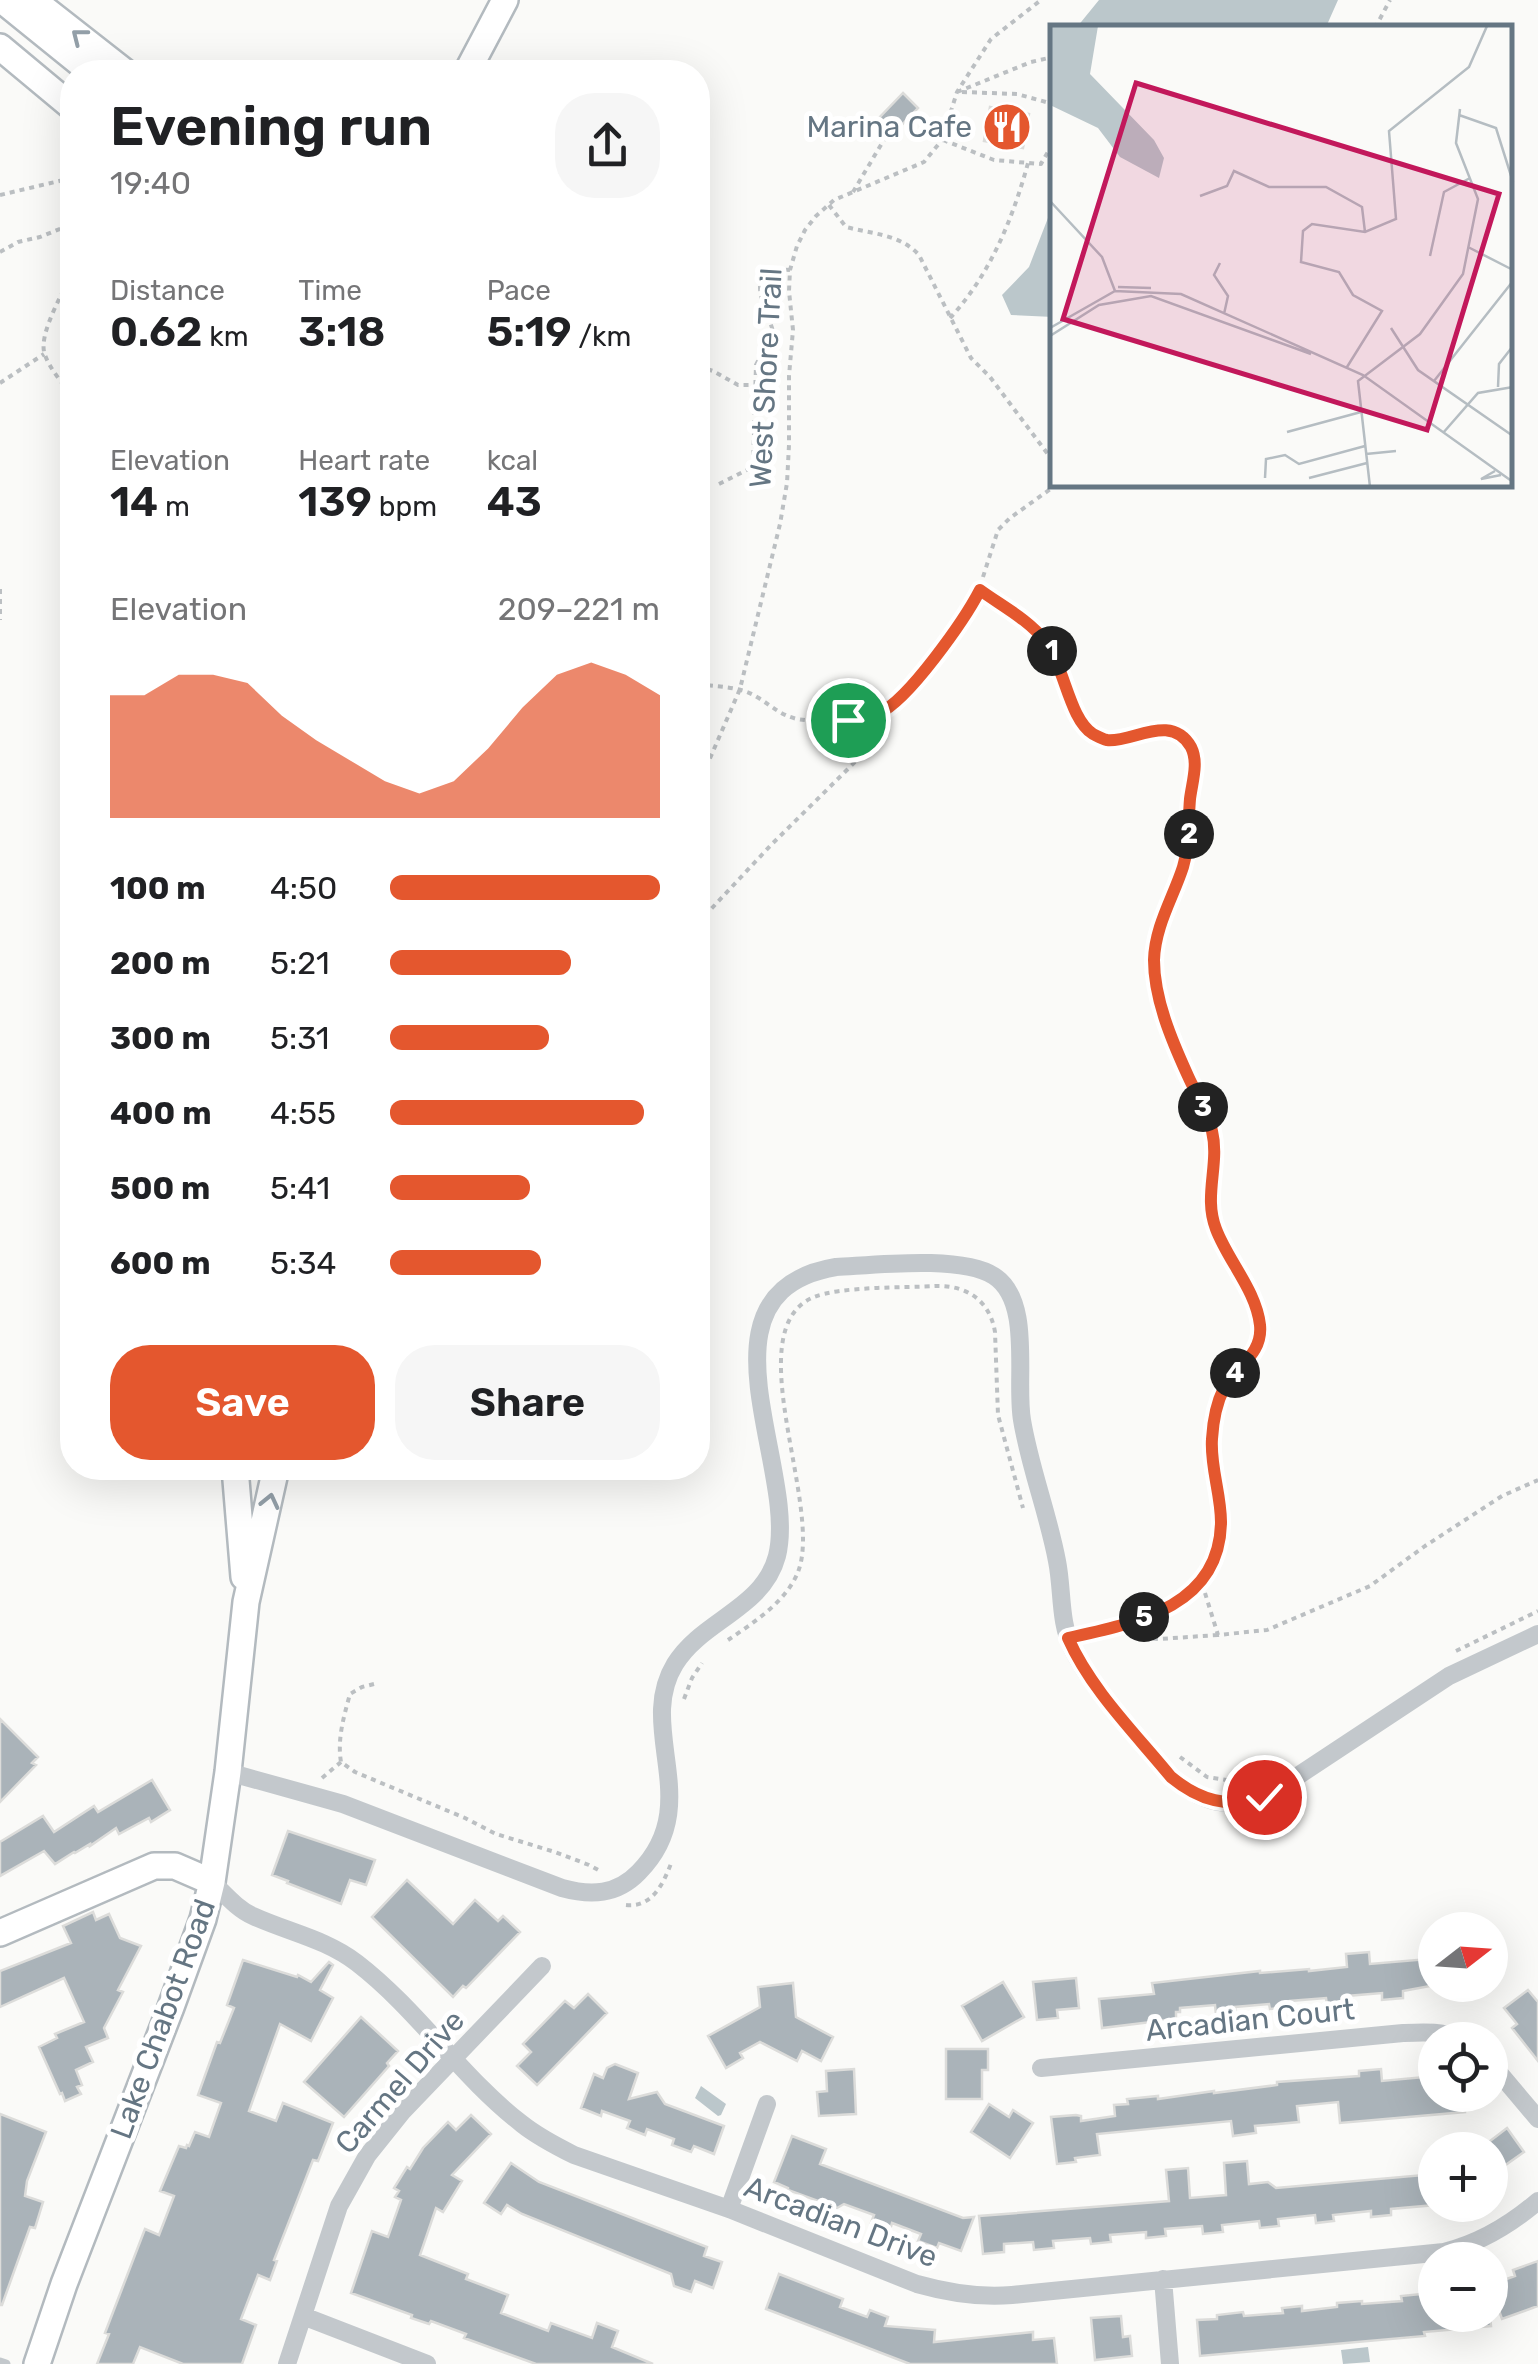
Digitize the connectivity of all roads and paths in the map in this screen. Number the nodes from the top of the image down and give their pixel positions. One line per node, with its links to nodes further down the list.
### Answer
1 (2, 0): 10 (main road)
2 (33, 0): 11 (main road, one-way to 2)
3 (505, 0): 12 (main road)
4 (1040, 0): 14 (path)
5 (1390, 0): 6 (path)
6 (1377, 25)
7 (0, 28): 13 (main road)
8 (0, 47): 15 (main road)
9 (1050, 58): 14 (path)
10 (76, 60)
11 (110, 60)
12 (472, 60)
13 (60, 77)
14 (957, 92): 16 (path); 18 (path)
15 (60, 98)
16 (1050, 103)
17 (888, 133): 22 (path)
18 (942, 140): 20 (path); 22 (path, West Shore Trail)
19 (1050, 148): 20 (path)
20 (1028, 163): 29 (path)
21 (60, 181): 23 (path)
22 (853, 192): 24 (path, West Shore Trail)
23 (0, 195)
24 (829, 205): 27 (path, West Shore Trail); 29 (path)
25 (60, 229): 26 (path)
26 (0, 252)
27 (790, 270): 34 (path); 42 (path, West Shore Trail)
28 (60, 298): 30 (path)
29 (950, 318): 35 (path)
30 (44, 354): 32 (path); 33 (path)
31 (710, 369): 34 (path)
32 (60, 380)
33 (0, 383)
34 (756, 384): 36 (path)
35 (1050, 457)
36 (719, 484)
37 (1052, 488): 39 (path)
38 (0, 589): 40 (path)
39 (980, 590): 43 (path); 50 (lane)
40 (0, 620)
41 (710, 685): 42 (path)
42 (740, 689): 43 (path); 44 (path, West Shore Trail)
43 (866, 717): 45 (path)
44 (710, 758)
45 (710, 910)
46 (236, 1480): 51 (main road, Lake Chabot Road)
47 (273, 1480): 51 (main road, Lake Chabot Road, one-way to 47)
48 (1538, 1480): 55 (path)
49 (1025, 1514): 57 (path)
50 (1202, 1582): 53 (lane); 55 (path)
51 (246, 1602): 63 (main road, Lake Chabot Road)
52 (1538, 1611): 59 (path)
53 (1100, 1630): 55 (path); 56 (lane)
54 (1538, 1634): 56 (street)
55 (1218, 1635)
56 (1068, 1638): 63 (street)
57 (718, 1647)
58 (710, 1655): 61 (path)
59 (1450, 1655)
60 (374, 1684): 66 (path)
61 (682, 1709)
62 (1172, 1750): 64 (path)
63 (228, 1772): 67 (main road, Lake Chabot Road)
64 (1240, 1782)
65 (675, 1852): 68 (path)
66 (609, 1880)
67 (212, 1882): 69 (main road); 72 (street, Arcadian Drive); 81 (main road, Lake Chabot Road)
68 (618, 1900)
69 (0, 1933)
70 (542, 1966): 72 (street, Carmel Drive)
71 (1418, 2032): 73 (street, Arcadian Court)
72 (454, 2058): 78 (street, Arcadian Drive); 80 (street, Carmel Drive)
73 (1041, 2068)
74 (1508, 2083): 76 (street)
75 (767, 2104): 78 (street)
76 (1538, 2119)
77 (1538, 2201): 79 (street, Arcadian Drive)
78 (728, 2208): 79 (street, Arcadian Drive)
79 (1163, 2279): 84 (street)
80 (303, 2316): 82 (street, Carmel Drive); 83 (street)
81 (37, 2364)
82 (287, 2364)
83 (427, 2364)
84 (1170, 2364)

